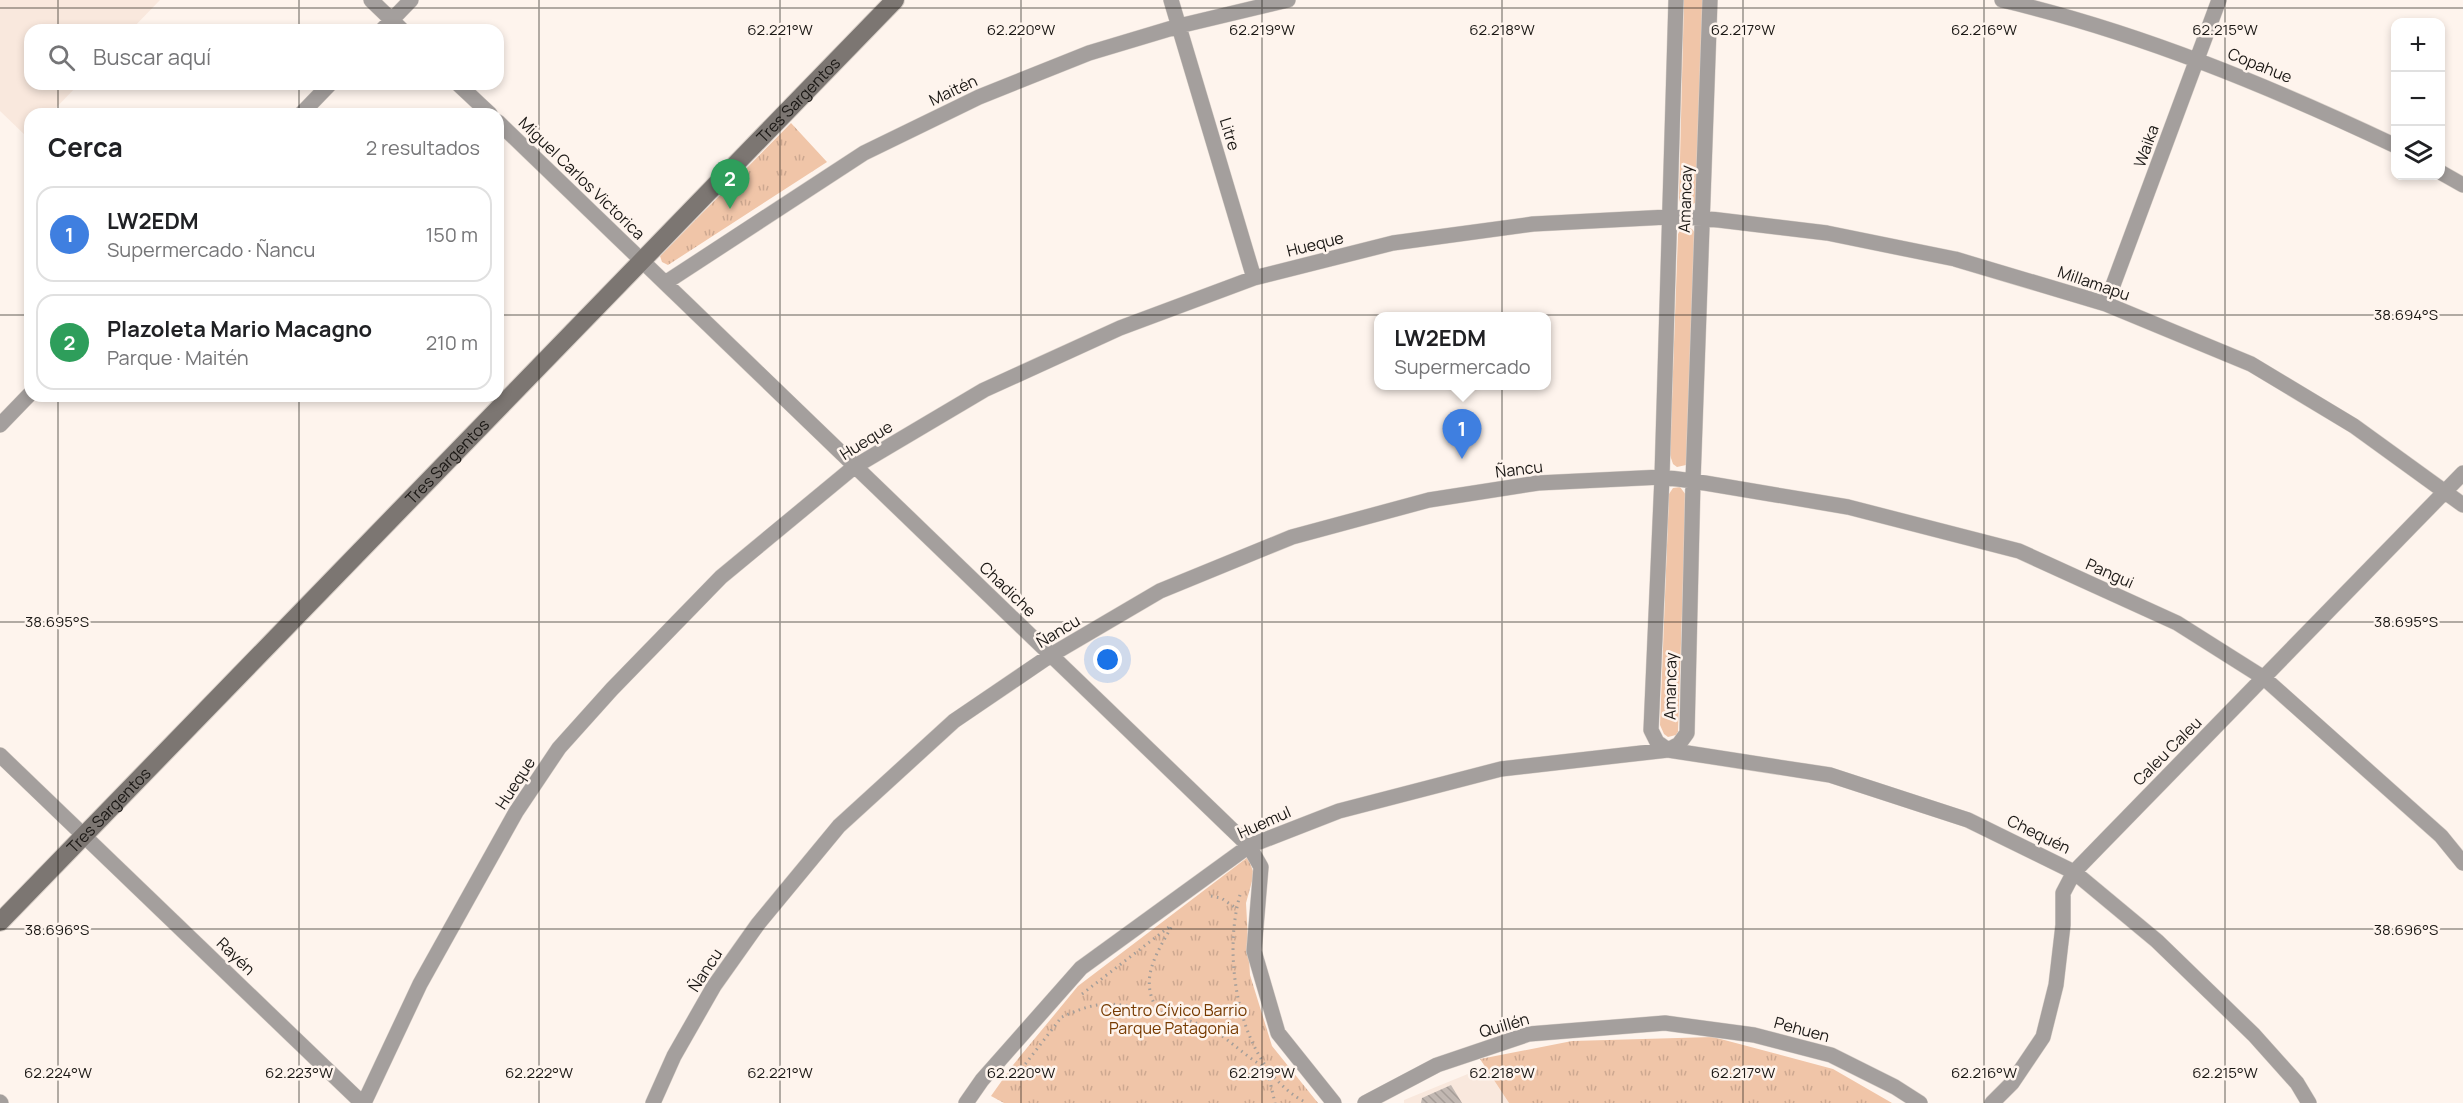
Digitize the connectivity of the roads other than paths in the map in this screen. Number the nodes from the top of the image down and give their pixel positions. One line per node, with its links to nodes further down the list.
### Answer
1 (371, 0): 10 (street)
2 (411, 0): 11 (street)
3 (895, 0): 24 (street, Tres Sargentos)
4 (1171, 0): 12 (street, Litre)
5 (1288, 0): 12 (street, Maitén)
6 (1676, 0): 22 (street, Amancay)
7 (1710, 0): 23 (street, Amancay)
8 (2002, 0): 13 (street, Copahue)
9 (2219, 0): 13 (street, Waika)
10 (390, 24)
11 (394, 24)
12 (1179, 26): 25 (street, Litre); 26 (street, Maitén)
13 (2197, 60): 19 (street, Copahue); 27 (street, Waika)
14 (324, 90): 16 (street)
15 (464, 90): 17 (street)
16 (307, 108)
17 (484, 108)
18 (504, 128): 24 (street, Miguel Carlos Victorica)
19 (2391, 144)
20 (2445, 175): 21 (street)
21 (2463, 185)
22 (1668, 217): 23 (street, Millamapu); 25 (street, Hueque); 32 (street, Amancay)
23 (1702, 218): 27 (street, Millamapu); 33 (street, Amancay)
24 (642, 261): 26 (street, Chadiche); 40 (street, Tres Sargentos)
25 (1254, 278): 30 (street, Hueque)
26 (665, 283): 30 (street, Chadiche)
27 (2106, 304): 34 (street, Millamapu)
28 (24, 400): 29 (street)
29 (0, 425)
30 (854, 467): 36 (street, Chadiche); 46 (street, Hueque)
31 (2463, 473): 34 (street, Caleu Caleu)
32 (1662, 477): 33 (street, Pangui); 36 (street, Ñancu); 38 (street, Amancay)
33 (1693, 481): 37 (street, Pangui); 38 (street, Amancay)
34 (2446, 491): 35 (street, Millamapu); 37 (street, Caleu Caleu)
35 (2463, 505)
36 (1051, 655): 41 (street, Chadiche); 47 (street, Ñancu)
37 (2264, 678): 42 (street, Pangui); 43 (street, Caleu Caleu)
38 (1668, 750): 41 (street, Huemul); 43 (street, Chequén)
39 (0, 754): 40 (street, Rayén)
40 (84, 835): 44 (street, Tres Sargentos); 46 (street, Rayén)
41 (1249, 846): 48 (street, Huemul); 49 (street, Chadiche)
42 (2463, 862)
43 (2074, 872): 52 (street, Caleu Caleu); 53 (street, Chequén)
44 (0, 922)
45 (1665, 1023): 50 (street, Quillén); 51 (street, Pehuen)
46 (363, 1103)
47 (653, 1103)
48 (966, 1103)
49 (1334, 1103)
50 (1365, 1103)
51 (1920, 1103)
52 (1992, 1103)
53 (2309, 1103)

